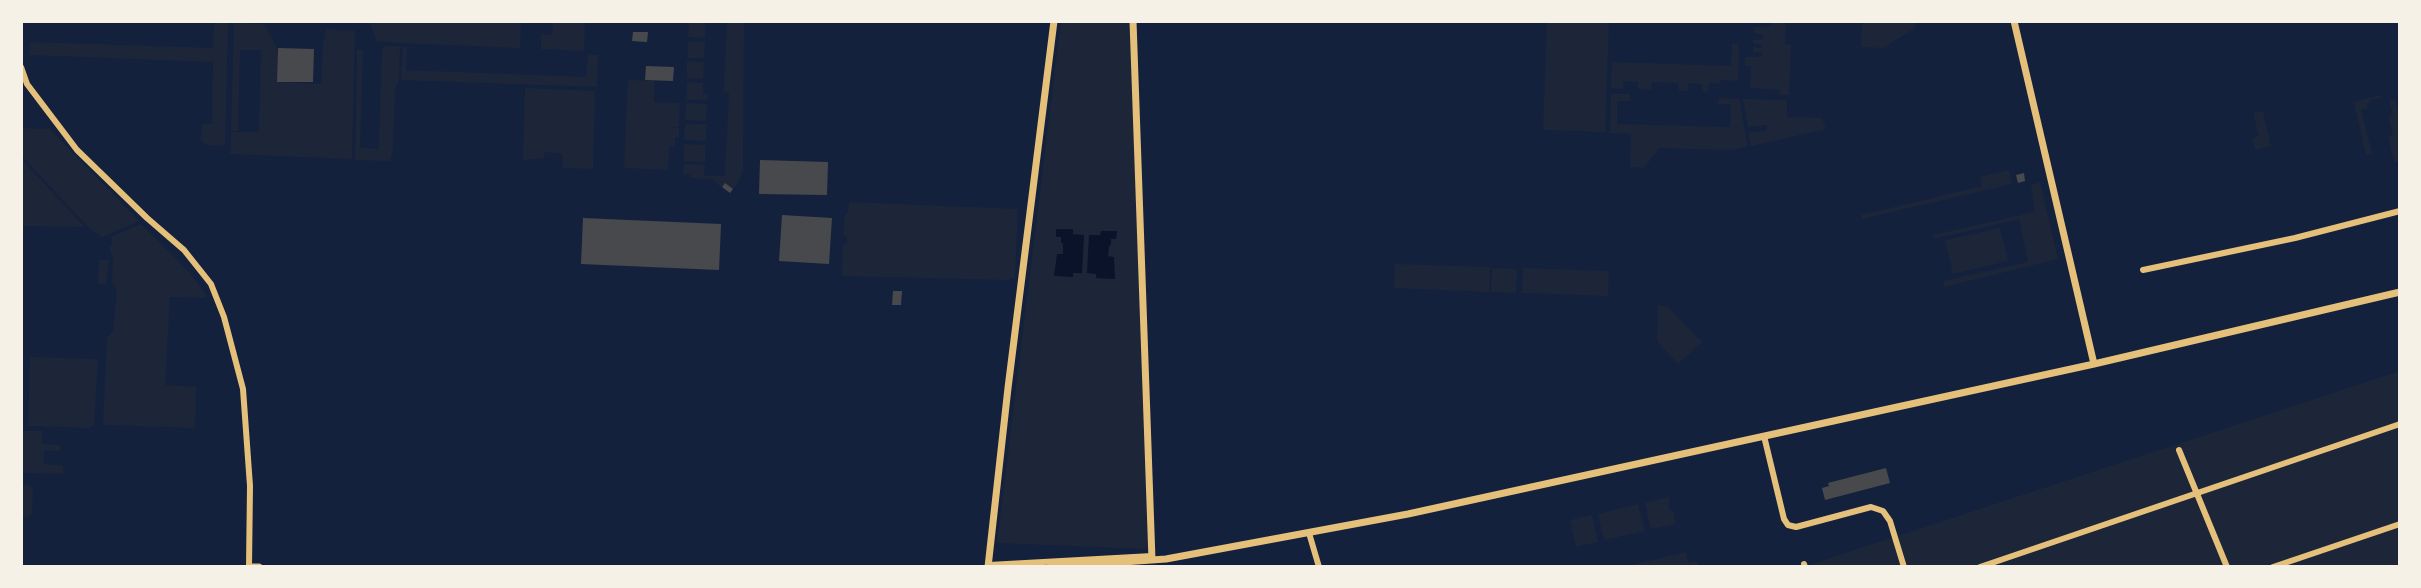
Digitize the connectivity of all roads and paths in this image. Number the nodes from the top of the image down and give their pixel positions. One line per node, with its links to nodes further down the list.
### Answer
1 (1054, 21): 17 (street)
2 (1133, 21): 15 (street)
3 (2014, 21): 8 (street)
4 (21, 67): 16 (street)
5 (2400, 211): 6 (street)
6 (2143, 270)
7 (2400, 292): 8 (street)
8 (2094, 364): 10 (street)
9 (2400, 424): 12 (street)
10 (1764, 436): 14 (street); 21 (street)
11 (2179, 450): 12 (street)
12 (2197, 494): 22 (street); 23 (street)
13 (2400, 524): 24 (street)
14 (1309, 533): 15 (street); 20 (street)
15 (1152, 558): 17 (street); 19 (street)
16 (249, 566): 18 (street)
17 (989, 566)
18 (259, 567)
19 (1050, 567)
20 (1319, 567)
21 (1904, 567)
22 (1980, 567)
23 (2227, 567)
24 (2273, 567)

